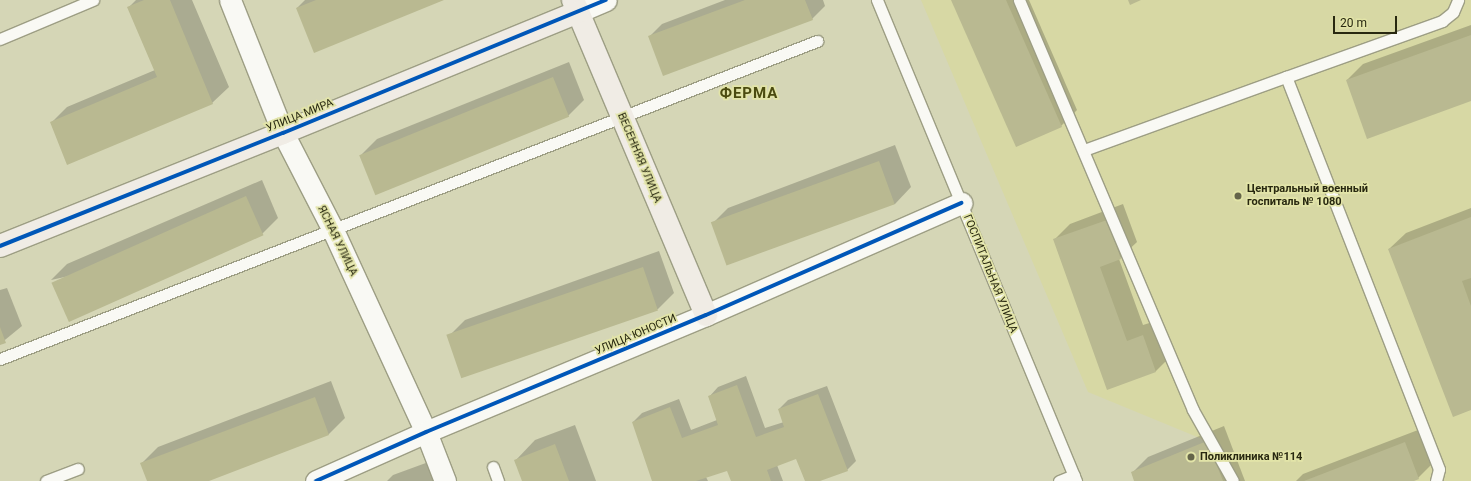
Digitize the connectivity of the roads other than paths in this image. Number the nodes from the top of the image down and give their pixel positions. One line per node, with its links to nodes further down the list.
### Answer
1 (93, 0): 8 (lane)
2 (230, 0): 12 (street, ЯСНАЯ УЛИЦА)
3 (606, 0): 7 (street, УЛИЦА МИРА)
4 (877, 0): 14 (lane, ГОСПИТАЛЬНАЯ УЛИЦА)
5 (1019, 0): 13 (lane)
6 (1458, 0): 10 (lane)
7 (575, 6): 11 (street, ВЕСЕННЯЯ УЛИЦА); 12 (street, УЛИЦА МИРА)
8 (0, 38)
9 (817, 41): 11 (lane)
10 (1286, 77): 13 (lane); 29 (lane)
11 (622, 116): 15 (lane); 17 (street, ВЕСЕННЯЯ УЛИЦА)
12 (283, 133): 15 (street, ЯСНАЯ УЛИЦА); 16 (street, УЛИЦА МИРА)
13 (1084, 150): 28 (lane)
14 (961, 203): 17 (street, УЛИЦА ЮНОСТИ); 22 (lane, ГОСПИТАЛЬНАЯ УЛИЦА)
15 (332, 228): 18 (lane); 19 (street, ЯСНАЯ УЛИЦА)
16 (0, 246)
17 (706, 315): 19 (street, УЛИЦА ЮНОСТИ)
18 (0, 359)
19 (426, 432): 23 (street, УЛИЦА ЮНОСТИ); 25 (street, ЯСНАЯ УЛИЦА)
20 (493, 467): 26 (lane)
21 (78, 469): 24 (lane)
22 (1075, 478): 27 (lane)
23 (325, 479)
24 (46, 481)
25 (445, 481)
26 (498, 481)
27 (1059, 481)
28 (1233, 481)
29 (1436, 481)

